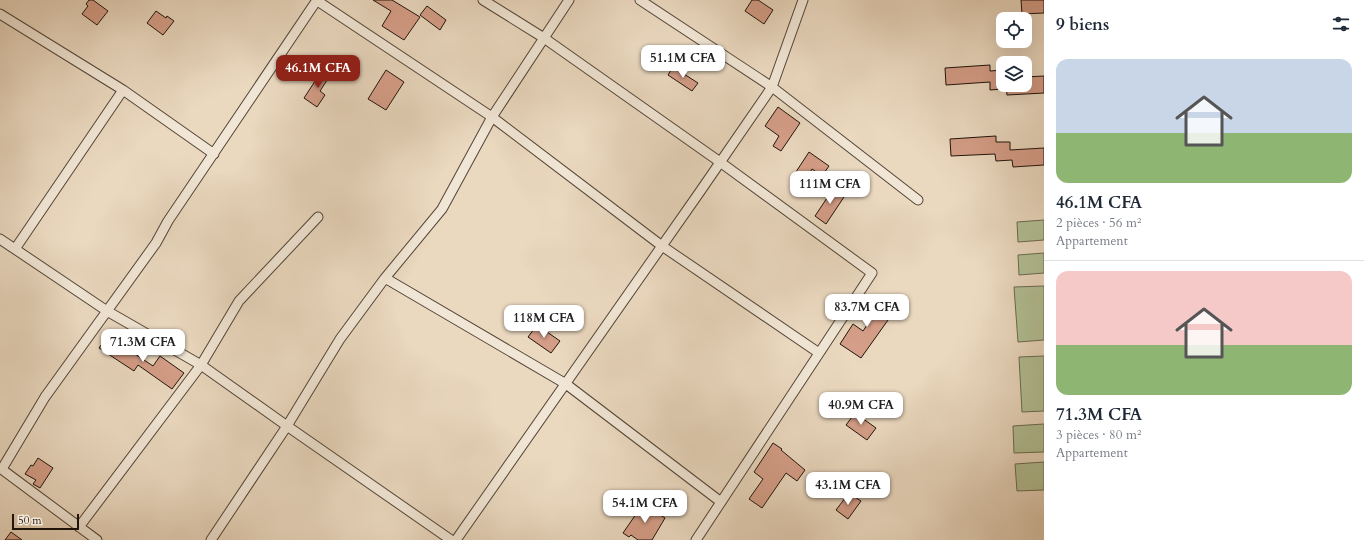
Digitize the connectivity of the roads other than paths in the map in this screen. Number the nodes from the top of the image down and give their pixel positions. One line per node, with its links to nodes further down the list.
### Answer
1 (317, 0): 10 (street); 11 (street)
2 (483, 0): 7 (street)
3 (569, 0): 7 (street)
4 (640, 0): 8 (street)
5 (803, 0): 8 (street)
6 (0, 14): 9 (street)
7 (544, 38): 10 (street); 12 (street)
8 (772, 87): 12 (street); 13 (street)
9 (123, 90): 11 (street); 17 (street)
10 (492, 117): 16 (street); 18 (street)
11 (214, 154): 19 (street)
12 (720, 162): 16 (street); 20 (street)
13 (918, 200)
14 (318, 217): 21 (street)
15 (0, 239): 17 (street)
16 (662, 246): 20 (street); 22 (street)
17 (15, 249): 19 (street)
18 (385, 278): 22 (street); 23 (street)
19 (107, 311): 21 (street); 24 (street)
20 (820, 353): 25 (street)
21 (200, 365): 23 (street); 26 (street)
22 (566, 384): 25 (street); 30 (street)
23 (287, 426): 28 (street); 29 (street)
24 (1, 468): 26 (street)
25 (721, 502): 31 (street)
26 (79, 527): 27 (street)
27 (97, 540)
28 (211, 540)
29 (451, 540)
30 (456, 540)
31 (696, 540)

